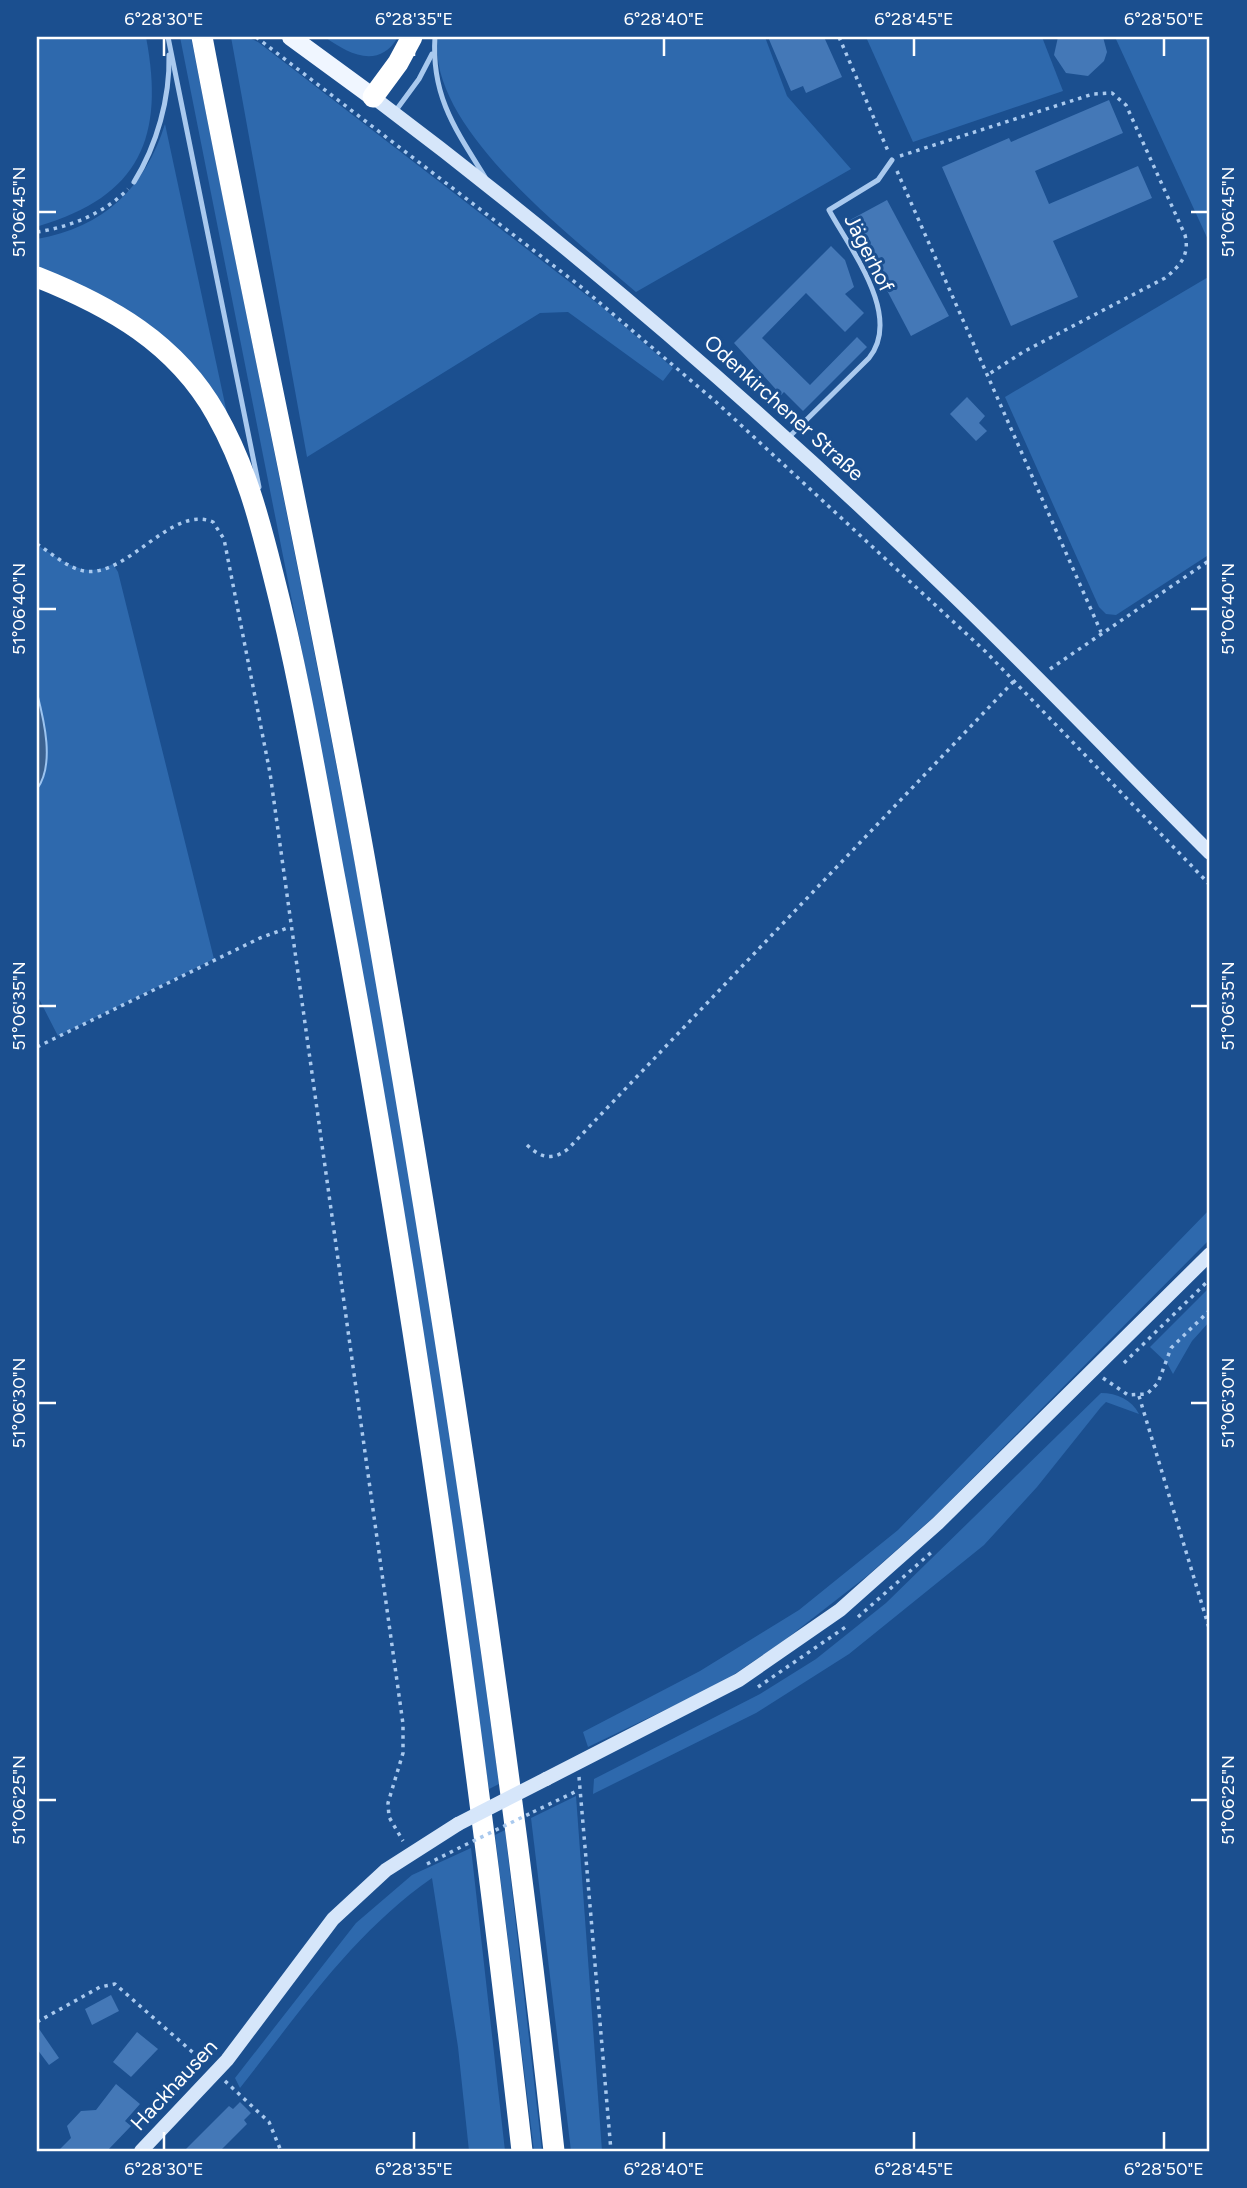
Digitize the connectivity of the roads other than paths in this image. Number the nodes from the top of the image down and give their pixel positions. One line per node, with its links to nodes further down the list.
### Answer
1 (202, 37): 19 (highway)
2 (291, 37): 7 (main road, Odenkirchener Straße)
3 (412, 37): 7 (highway)
4 (435, 37): 6 (lane)
5 (169, 39): 10 (lane); 14 (lane)
6 (434, 51): 8 (lane); 11 (lane)
7 (373, 97): 8 (street, Odenkirchener Straße)
8 (394, 113): 11 (street, Odenkirchener Straße)
9 (892, 160): 13 (lane, Jägerhof)
10 (134, 181)
11 (492, 189): 13 (street, Odenkirchener Straße)
12 (37, 277): 14 (highway)
13 (787, 439): 15 (street, Odenkirchener Straße)
14 (288, 632): 18 (highway)
15 (1210, 853)
16 (1210, 1254): 17 (street, Hackhausen, bridge)
17 (141, 2151)
18 (522, 2151)
19 (554, 2151)

